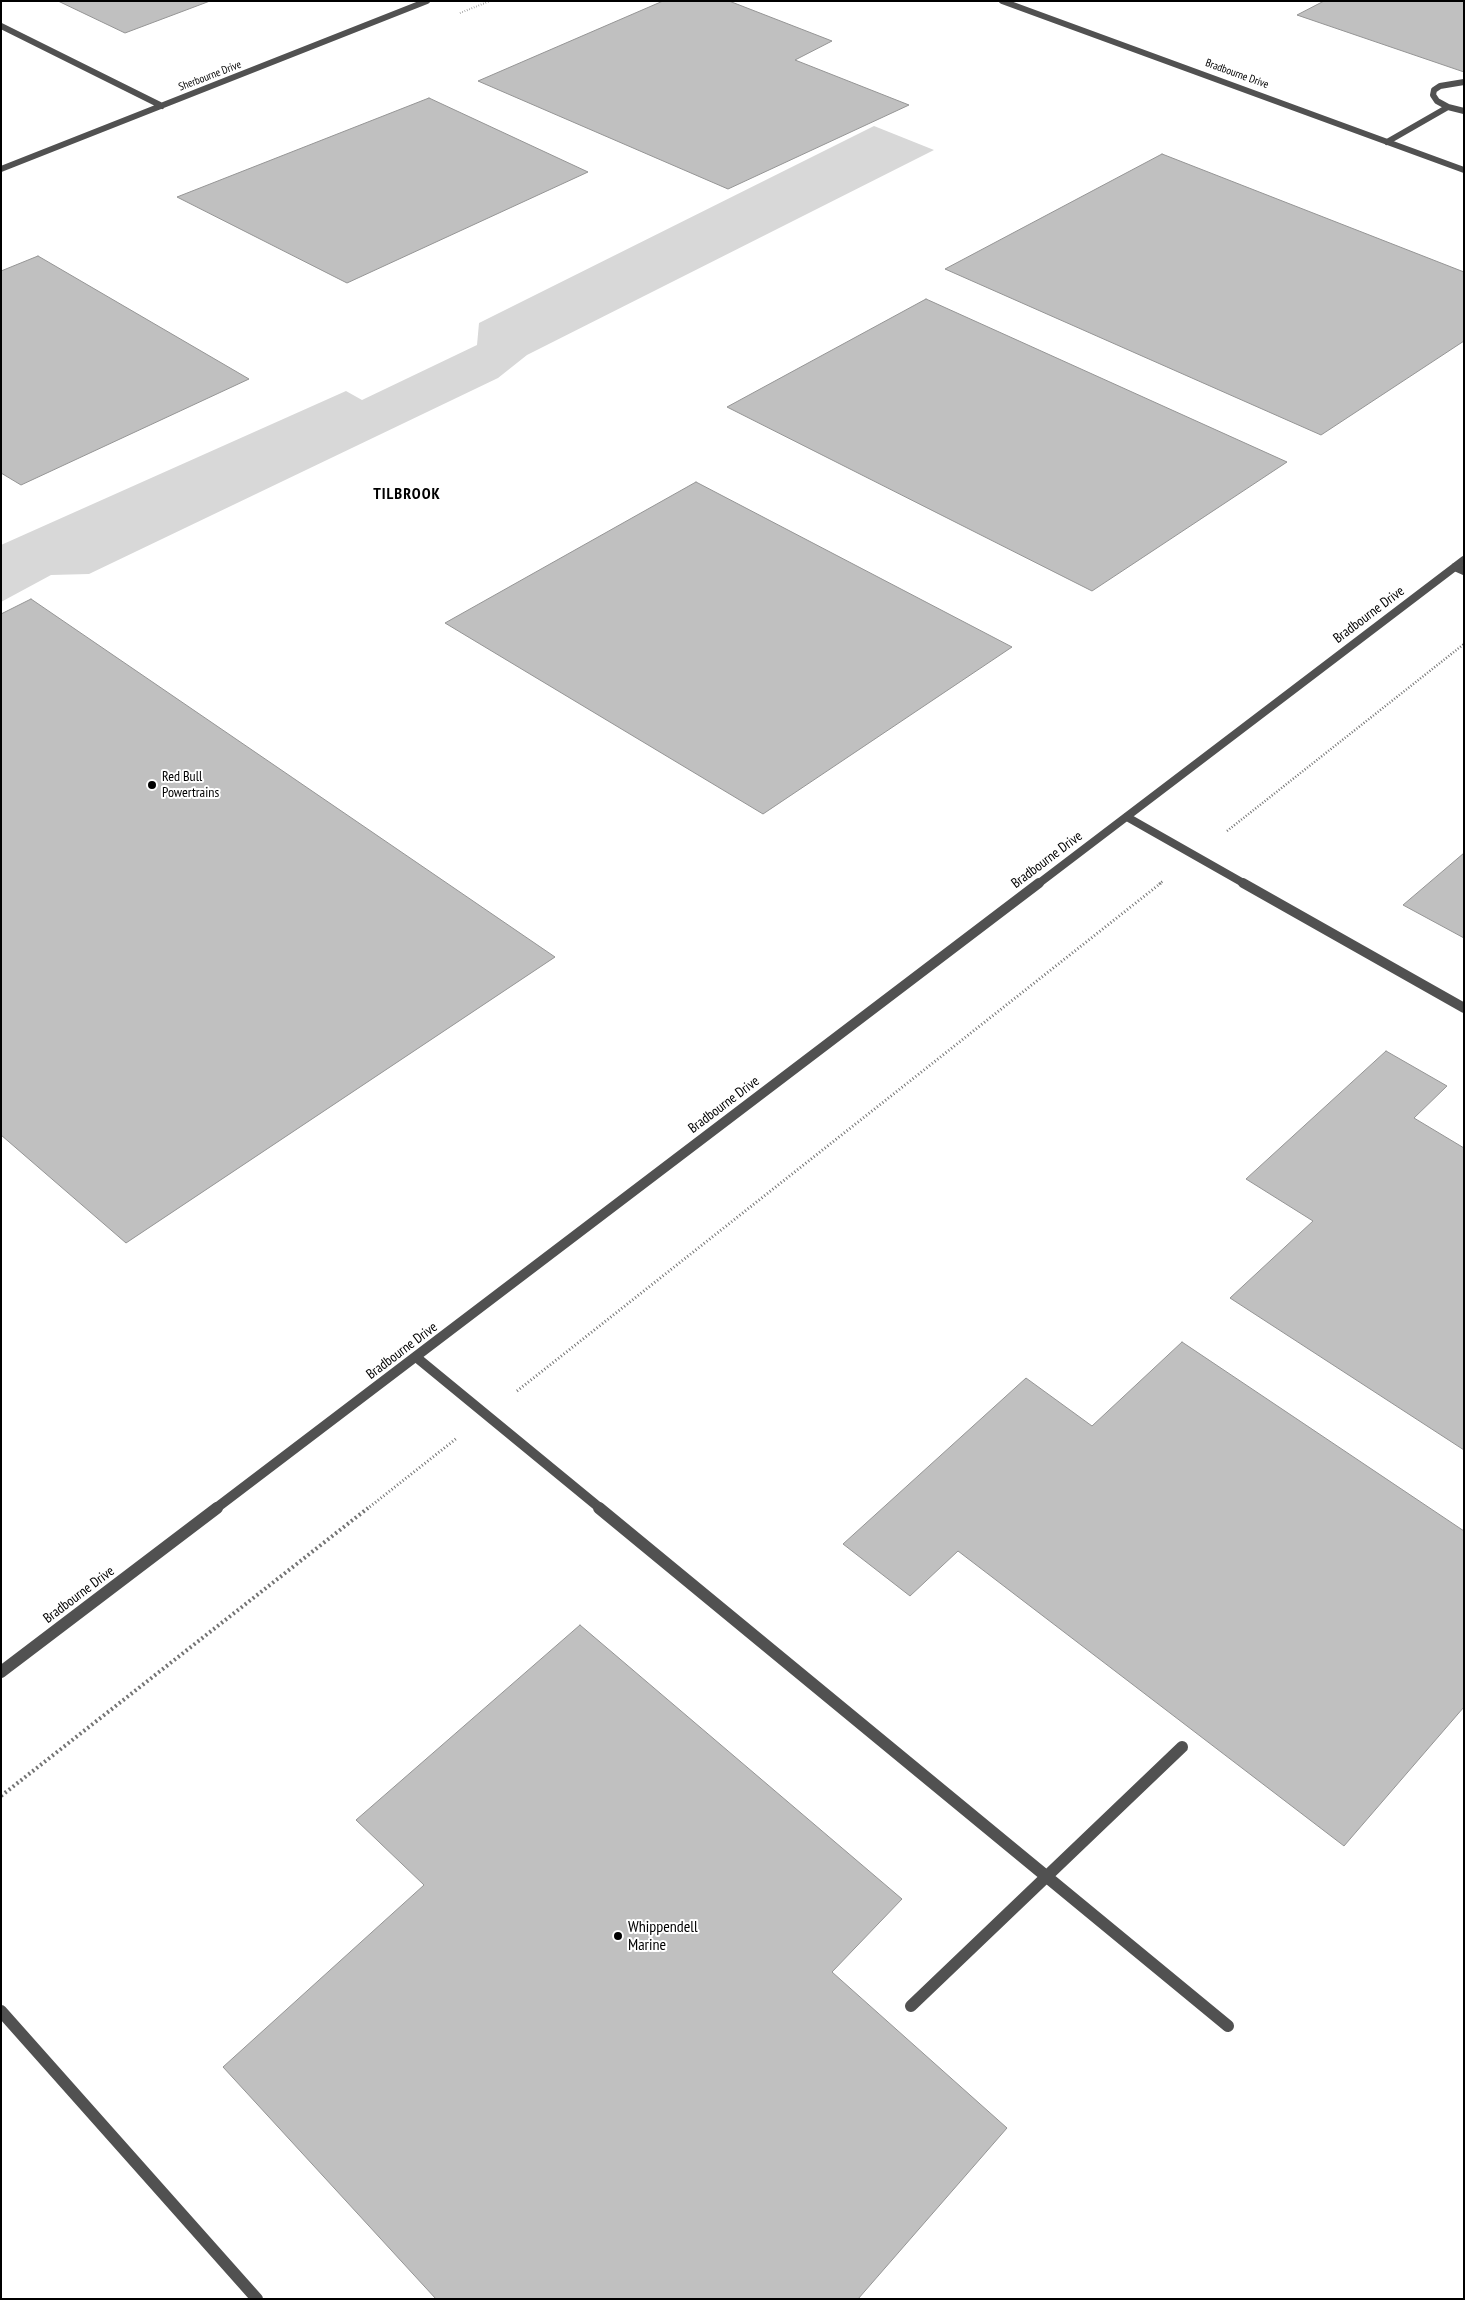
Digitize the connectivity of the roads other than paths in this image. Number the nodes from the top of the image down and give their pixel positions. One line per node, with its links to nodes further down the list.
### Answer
1 (427, 1): 5 (street, Sherbourne Drive)
2 (1002, 1): 8 (street, Bradbourne Drive)
3 (1, 26): 5 (street)
4 (1464, 82): 6 (street)
5 (162, 106): 9 (street, Sherbourne Drive)
6 (1448, 107): 7 (street); 8 (street)
7 (1464, 111)
8 (1387, 142): 10 (street, Bradbourne Drive)
9 (1, 169)
10 (1464, 170)
11 (1464, 560): 12 (street, Bradbourne Drive)
12 (1459, 569): 13 (street, Bradbourne Drive)
13 (1127, 817): 14 (street); 15 (street, Bradbourne Drive)
14 (1464, 1008)
15 (416, 1357): 16 (street, Bradbourne Drive); 18 (street)
16 (1, 1672)
17 (1182, 1748): 18 (street)
18 (1046, 1876): 19 (street); 21 (street)
19 (912, 2006)
20 (1, 2011): 22 (street)
21 (1228, 2026)
22 (258, 2299)

